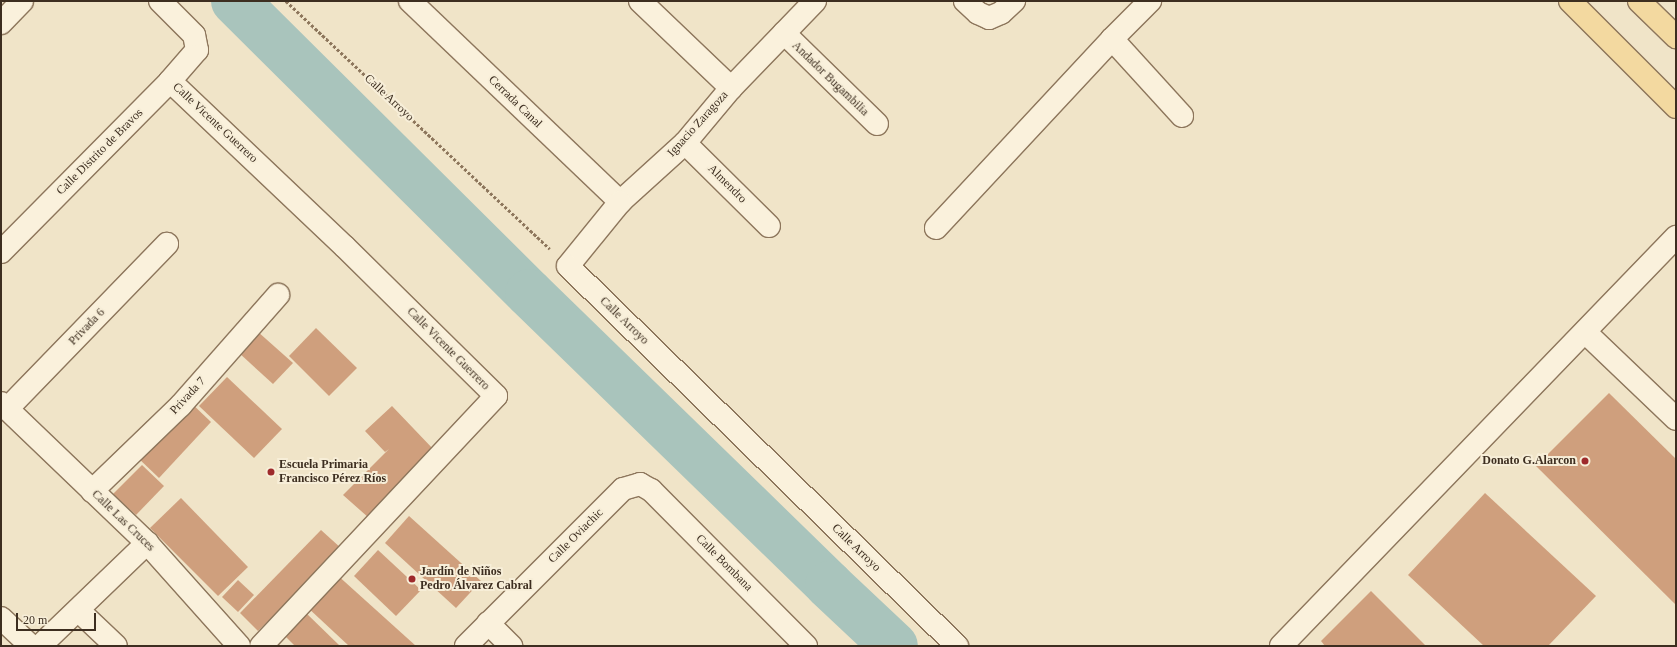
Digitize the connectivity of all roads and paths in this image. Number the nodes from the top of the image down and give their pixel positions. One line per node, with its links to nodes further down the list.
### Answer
1 (22, 1): 12 (street)
2 (160, 1): 16 (street, Calle Distrito de Bravos)
3 (286, 1): 28 (path, Calle Arroyo)
4 (410, 1): 22 (street, Cerrada Canal)
5 (640, 1): 17 (street)
6 (815, 1): 13 (street, Ignacio Zaragoza)
7 (965, 1): 8 (street)
8 (1014, 1)
9 (1150, 1): 15 (street)
10 (1570, 1): 18 (main road)
11 (1639, 1): 14 (main road)
12 (1, 23)
13 (784, 33): 17 (street, Ignacio Zaragoza); 20 (street, Andador Bugambilia)
14 (1676, 37)
15 (1112, 39): 19 (street); 24 (street)
16 (170, 81): 27 (street, Calle Distrito de Bravos); 44 (street, Calle Vicente Guerrero)
17 (731, 88): 21 (street, Ignacio Zaragoza)
18 (1676, 106)
19 (1182, 116)
20 (876, 124)
21 (685, 143): 22 (street, Ignacio Zaragoza); 23 (street, Almendro)
22 (620, 202): 28 (street, Ignacio Zaragoza)
23 (769, 226)
24 (936, 228)
25 (1676, 237): 30 (street)
26 (167, 244): 31 (street, Privada 6)
27 (1, 252)
28 (568, 266): 48 (street, Calle Arroyo)
29 (278, 295): 34 (street, Privada 7)
30 (1585, 332): 32 (street); 39 (street)
31 (4, 406): 34 (street, Calle Las Cruces)
32 (1676, 419)
33 (640, 484): 38 (street, Calle Oviachic); 47 (street, Calle Bombana)
34 (92, 491): 35 (street, Calle Las Cruces)
35 (146, 543): 36 (street); 43 (street, Calle Las Cruces)
36 (78, 610): 41 (street); 42 (street)
37 (1, 618): 40 (street)
38 (488, 623): 45 (street, Calle Oviachic); 46 (street)
39 (1290, 643)
40 (31, 646)
41 (40, 646)
42 (116, 646)
43 (239, 646)
44 (261, 646)
45 (466, 646)
46 (511, 646)
47 (806, 646)
48 (957, 646)

